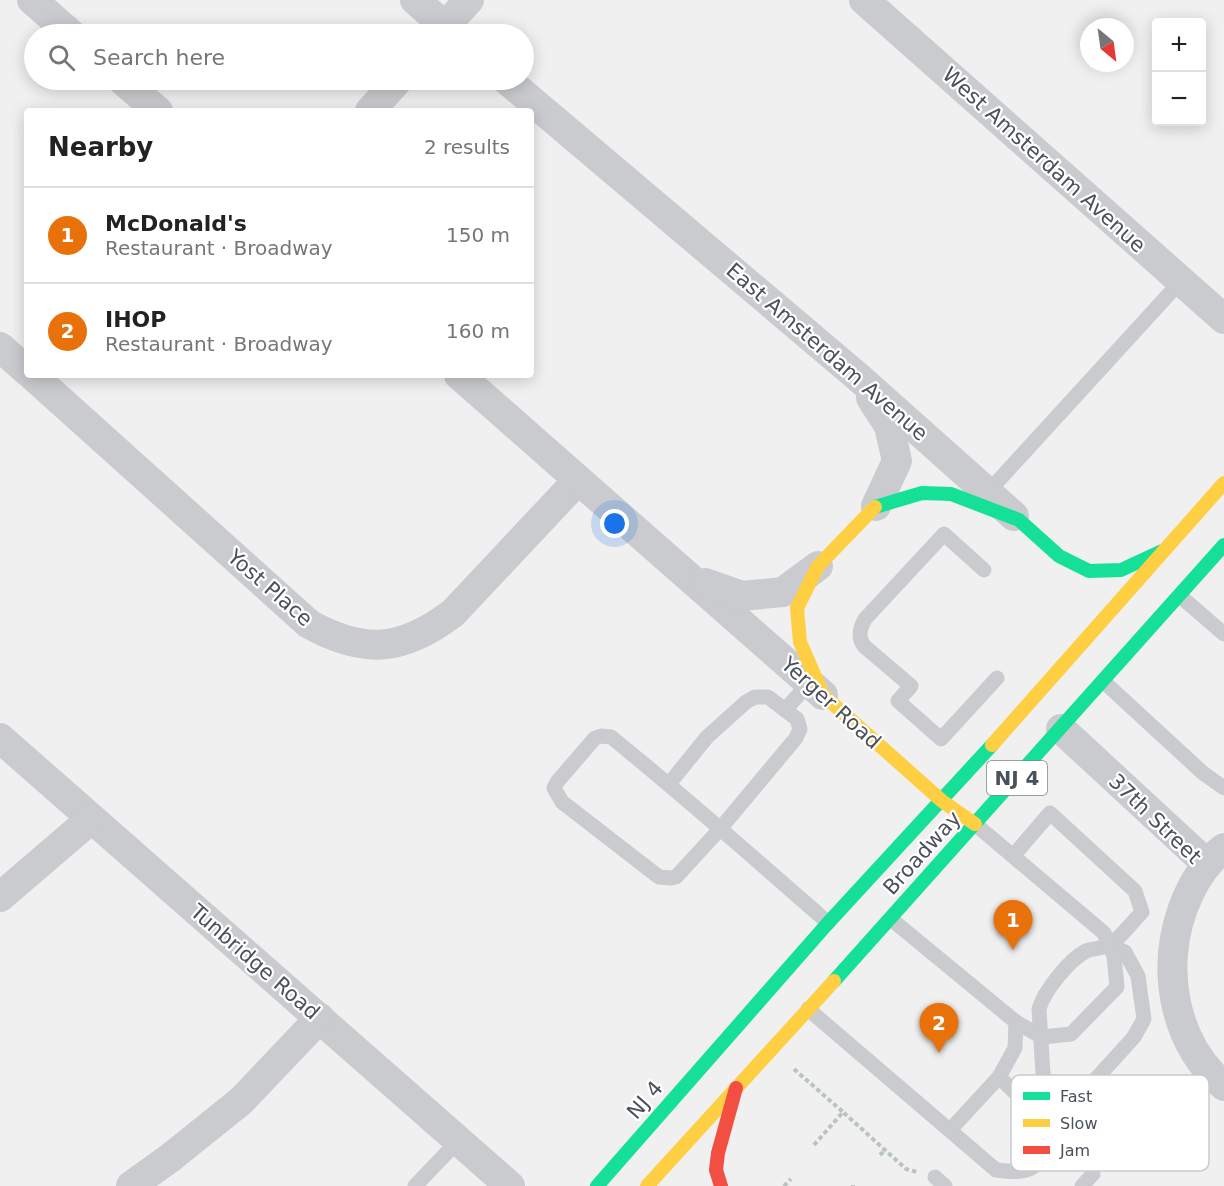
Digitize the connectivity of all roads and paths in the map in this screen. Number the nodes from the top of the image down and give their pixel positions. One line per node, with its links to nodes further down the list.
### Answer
1 (32, 0): 5 (street)
2 (415, 0): 6 (street)
3 (469, 0): 7 (street)
4 (864, 0): 13 (street, West Amsterdam Avenue)
5 (60, 24)
6 (438, 24)
7 (452, 24)
8 (134, 90): 11 (street)
9 (389, 90): 12 (street)
10 (519, 90): 17 (street, East Amsterdam Avenue)
11 (155, 108)
12 (373, 108)
13 (1181, 281): 14 (street, West Amsterdam Avenue); 22 (lane)
14 (1224, 319)
15 (0, 346): 16 (street)
16 (24, 368)
17 (858, 377): 22 (street, East Amsterdam Avenue); 23 (street)
18 (35, 378): 20 (street, Yost Place)
19 (462, 378): 20 (street, Yerger Road)
20 (578, 480): 29 (street, Yerger Road)
21 (1224, 483): 25 (main road, Broadway / NJ 4)
22 (988, 492): 24 (street, East Amsterdam Avenue)
23 (876, 506): 24 (main road); 27 (main road)
24 (1019, 520): 25 (main road, East Amsterdam Avenue)
25 (1162, 551): 40 (main road, Broadway / NJ 4)
26 (1221, 553): 30 (main road, Broadway / NJ 4)
27 (818, 566): 29 (street, Yerger Road); 34 (main road)
28 (984, 570): 32 (lane)
29 (688, 577): 34 (street, Yerger Road)
30 (1179, 596): 31 (lane); 33 (main road, Broadway / NJ 4)
31 (1224, 634)
32 (997, 678)
33 (1103, 681): 36 (main road, Broadway / NJ 4); 39 (lane)
34 (816, 689): 35 (lane); 40 (main road, Yerger Road)
35 (785, 710): 38 (lane); 43 (lane)
36 (1061, 729): 42 (main road, Broadway / NJ 4); 45 (street, 37th Street)
37 (0, 738): 41 (street, Tunbridge Road)
38 (669, 784): 43 (lane); 43 (lane)
39 (1224, 788)
40 (942, 801): 42 (main road, Yerger Road); 48 (main road, NJ 4 / NJ 4)
41 (91, 819): 46 (street); 51 (street, Tunbridge Road)
42 (975, 825): 44 (lane); 47 (main road, Broadway / NJ 4)
43 (720, 829): 48 (lane)
44 (1013, 855): 49 (lane); 49 (lane)
45 (1215, 856): 58 (street, 37th Street)
46 (0, 897)
47 (891, 919): 50 (main road, Broadway / NJ 4); 52 (lane)
48 (828, 923): 74 (main road, NJ 4 / NJ 4)
49 (1110, 945): 53 (lane); 53 (lane); 56 (lane)
50 (808, 1010): 54 (main road, Broadway / NJ 4); 62 (lane)
51 (320, 1018): 63 (street, Tunbridge Road); 72 (street)
52 (1016, 1022): 53 (lane); 57 (lane)
53 (1042, 1037): 55 (lane)
54 (772, 1048): 59 (main road, Broadway / NJ 4); 61 (path)
55 (1043, 1075)
56 (1099, 1075)
57 (999, 1077): 60 (lane); 62 (lane)
58 (1224, 1086)
59 (736, 1088): 75 (main road, Broadway / NJ 4); 76 (main road)
60 (1011, 1089)
61 (843, 1112): 64 (path); 65 (path)
62 (950, 1130): 67 (lane)
63 (459, 1140): 71 (lane); 73 (street, Tunbridge Road)
64 (814, 1145)
65 (885, 1150): 66 (path); 70 (path)
66 (880, 1155)
67 (1024, 1171)
68 (1093, 1174): 78 (lane)
69 (791, 1179): 77 (path)
70 (940, 1182)
71 (418, 1185)
72 (131, 1186)
73 (510, 1186)
74 (597, 1186)
75 (647, 1186)
76 (721, 1186)
77 (784, 1186)
78 (1082, 1186)

